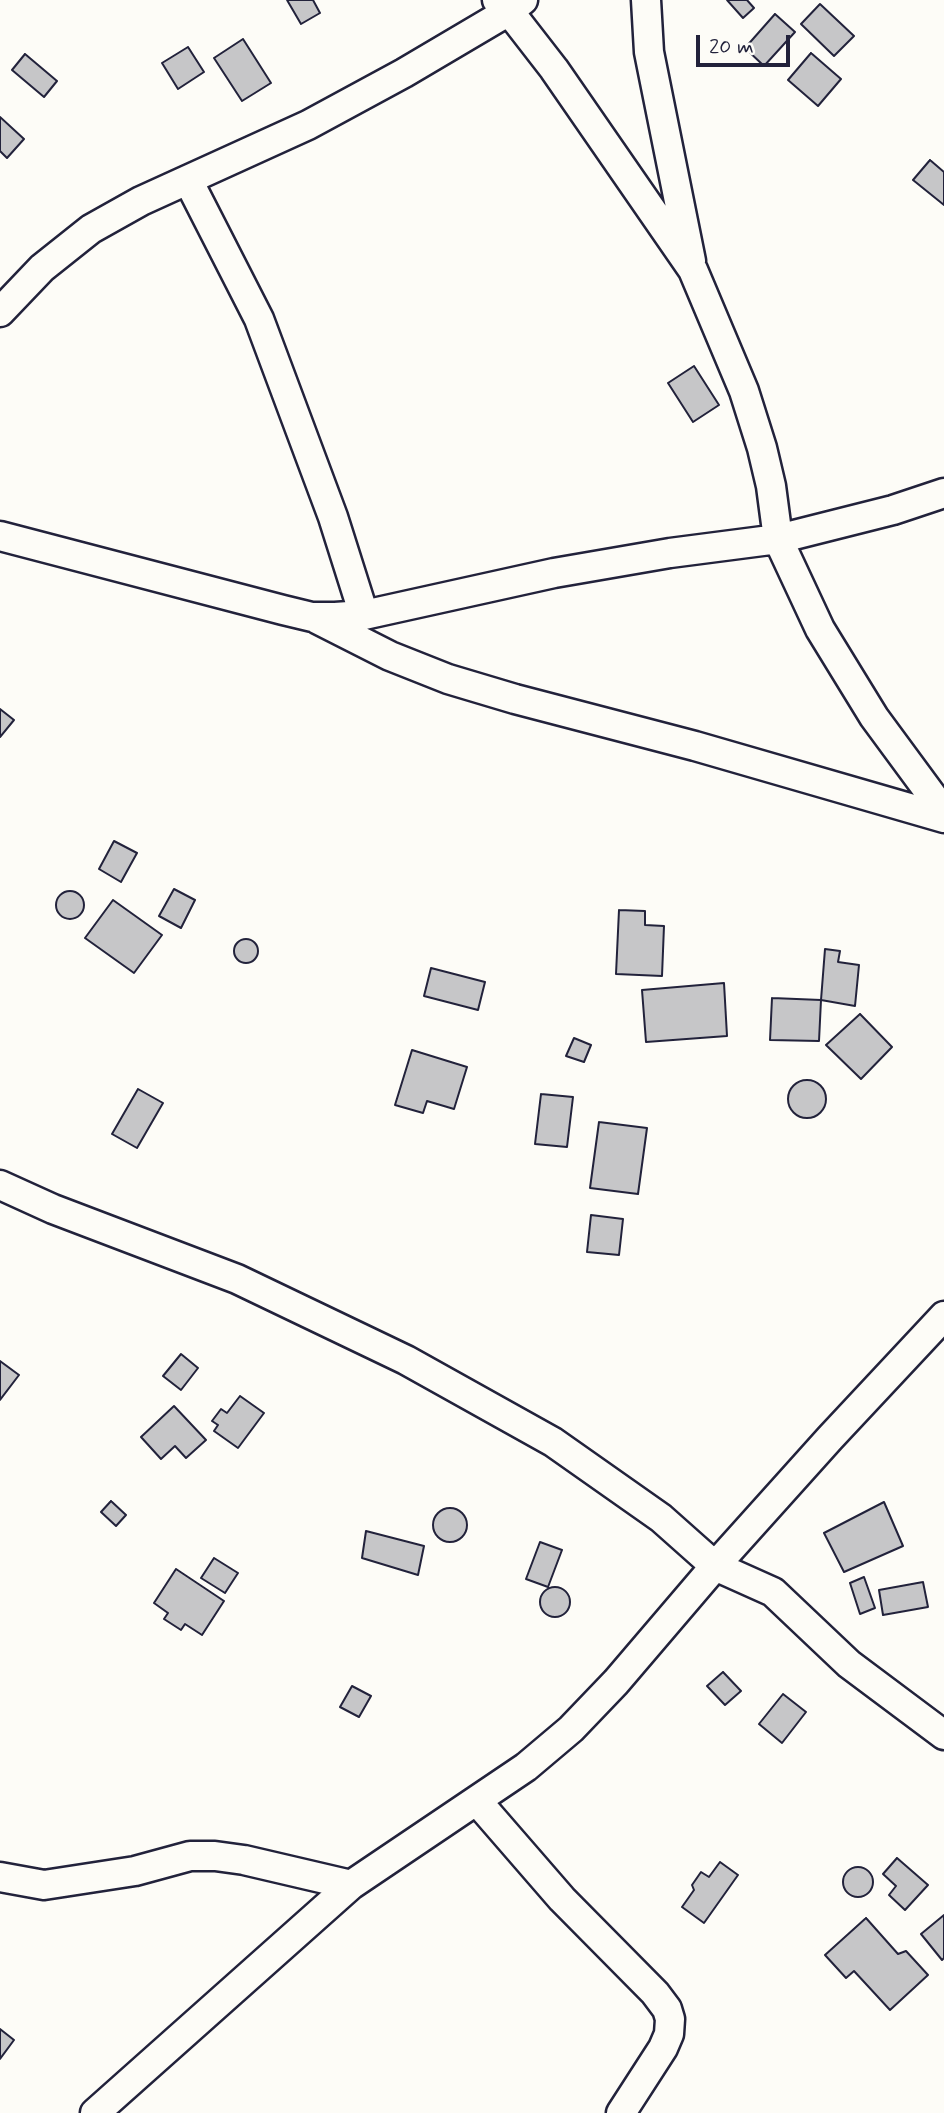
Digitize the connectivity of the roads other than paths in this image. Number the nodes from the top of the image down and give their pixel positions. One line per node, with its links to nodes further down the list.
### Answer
1 (646, 0): 4 (street)
2 (510, 4): 3 (street); 4 (street)
3 (188, 180): 5 (street); 9 (street)
4 (693, 270): 8 (street)
5 (0, 312)
6 (944, 493): 8 (street)
7 (0, 536): 10 (street)
8 (778, 539): 9 (street); 11 (street)
9 (364, 615): 10 (street)
10 (312, 617): 11 (street)
11 (944, 815)
12 (0, 1185): 14 (street)
13 (944, 1316): 14 (street)
14 (715, 1566): 15 (street); 16 (street)
15 (944, 1735)
16 (477, 1801): 18 (street); 20 (street)
17 (0, 1877): 18 (street)
18 (351, 1885): 19 (street)
19 (95, 2113)
20 (621, 2113)

